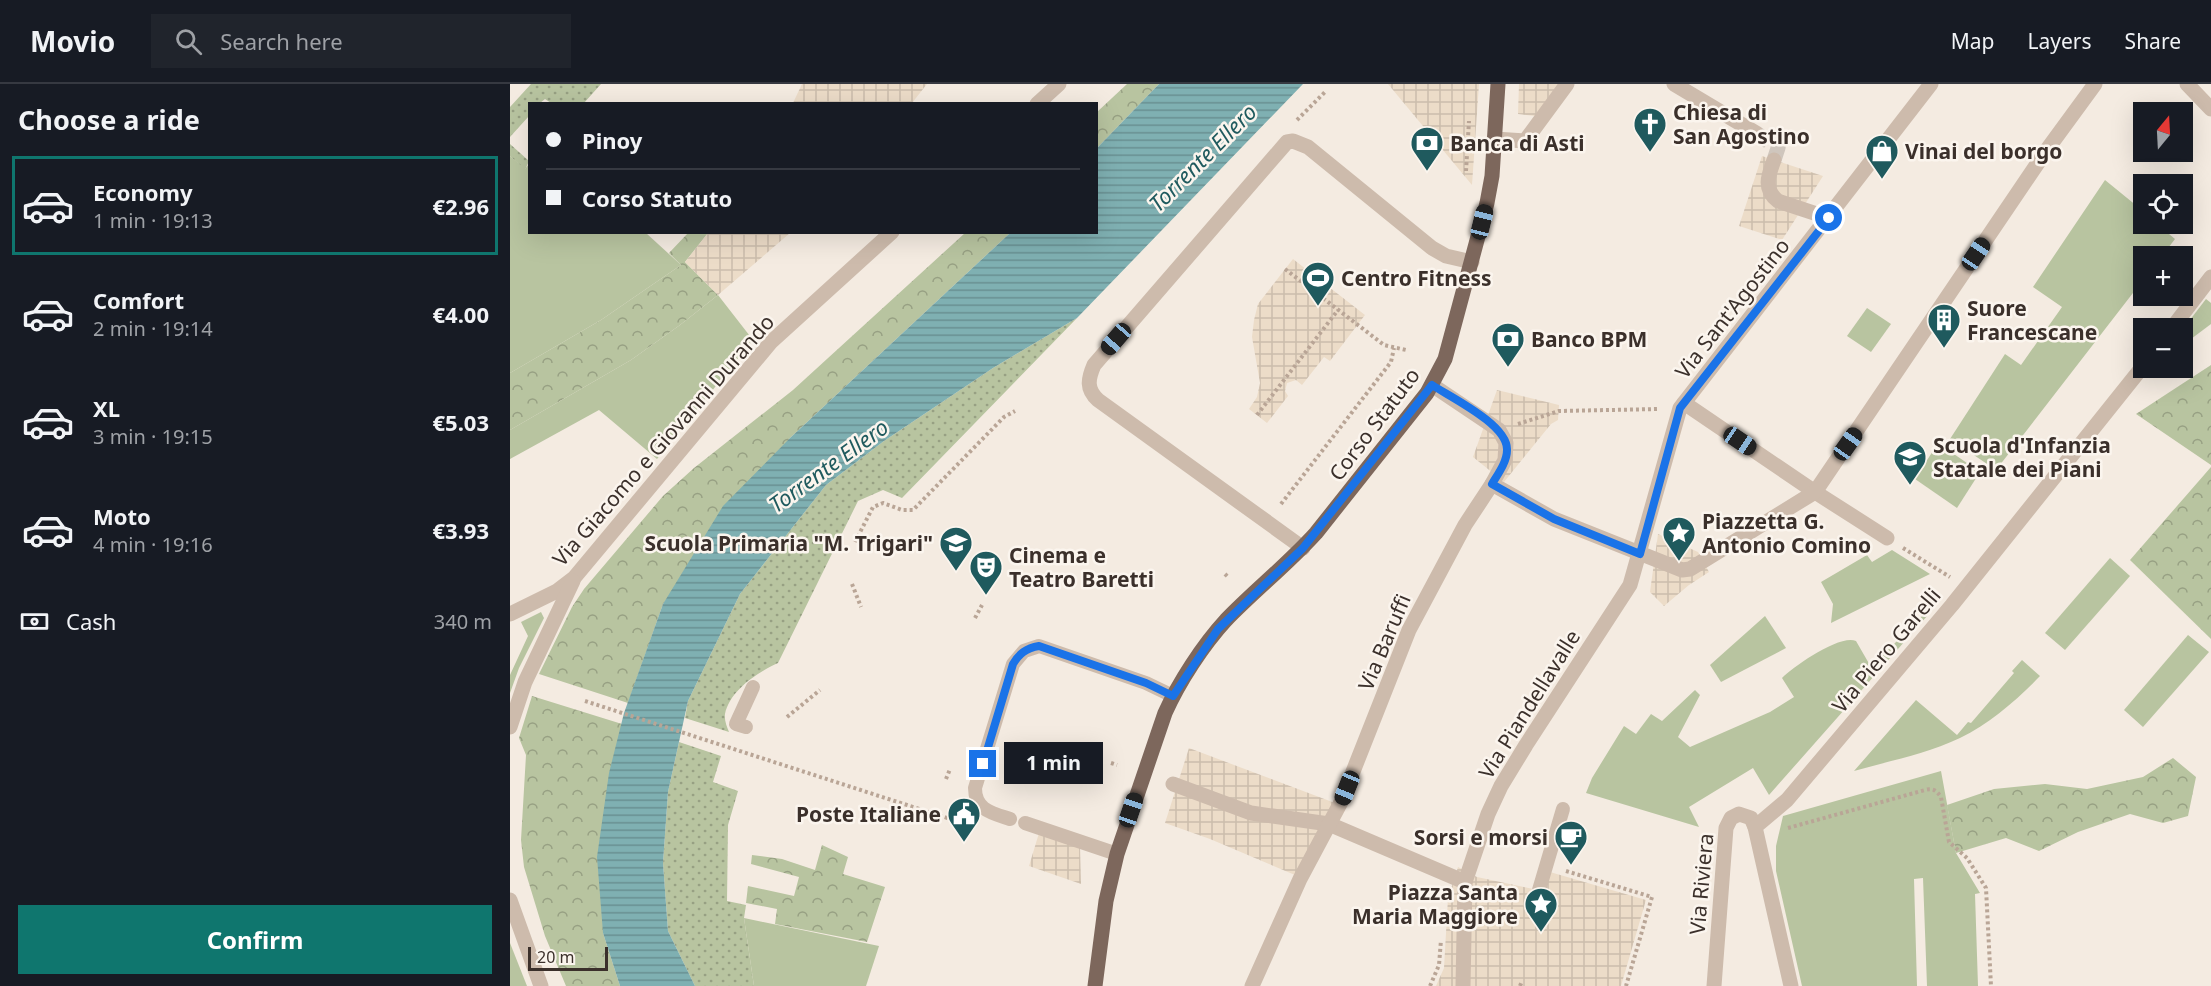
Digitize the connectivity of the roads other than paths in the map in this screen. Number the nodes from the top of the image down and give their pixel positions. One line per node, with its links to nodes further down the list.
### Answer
1 (1059, 84): 8 (street)
2 (1498, 84): 11 (main road, Corso Statuto)
3 (1568, 84): 11 (street)
4 (1674, 84): 10 (street)
5 (1931, 84): 13 (street, Via Sant'Agostino)
6 (2095, 84): 22 (street)
7 (2187, 84): 9 (street)
8 (1039, 102)
9 (2211, 109)
10 (1756, 133)
11 (1495, 139): 15 (main road, Corso Statuto)
12 (1774, 160): 13 (street)
13 (1829, 218): 20 (street, Via Sant'Agostino)
14 (890, 234): 26 (street, Via Giacomo e Giovanni Durando)
15 (1472, 262): 19 (main road, Corso Statuto); 24 (street)
16 (2211, 277): 17 (street)
17 (2180, 318)
18 (2134, 378): 37 (street, Via Piero Garelli)
19 (1432, 385): 21 (street, Via Baruffi); 24 (main road, Corso Statuto)
20 (1682, 406): 22 (street); 25 (street, Via Sant'Agostino)
21 (1492, 484): 25 (street); 36 (street, Via Baruffi)
22 (1815, 492): 23 (street); 25 (street)
23 (1887, 538)
24 (1303, 548): 29 (main road, Corso Statuto)
25 (1640, 554): 39 (street, Via Piandellavalle)
26 (574, 578): 27 (street, Via Giacomo e Giovanni Durando); 30 (street)
27 (510, 614)
28 (753, 687): 31 (lane)
29 (1173, 696): 34 (lane); 38 (main road, Corso Statuto)
30 (510, 727)
31 (746, 727)
32 (1173, 784): 36 (street)
33 (1563, 809): 40 (lane)
34 (1010, 819)
35 (1025, 824): 38 (lane)
36 (1329, 824): 39 (street); 44 (street, Via Baruffi)
37 (1755, 827): 46 (street, Via Riviera); 47 (street)
38 (1117, 854): 43 (main road, Corso Statuto)
39 (1465, 882): 45 (street)
40 (1539, 890)
41 (510, 900): 42 (street)
42 (541, 986)
43 (1095, 986)
44 (1252, 986)
45 (1463, 986)
46 (1714, 986)
47 (1791, 986)

